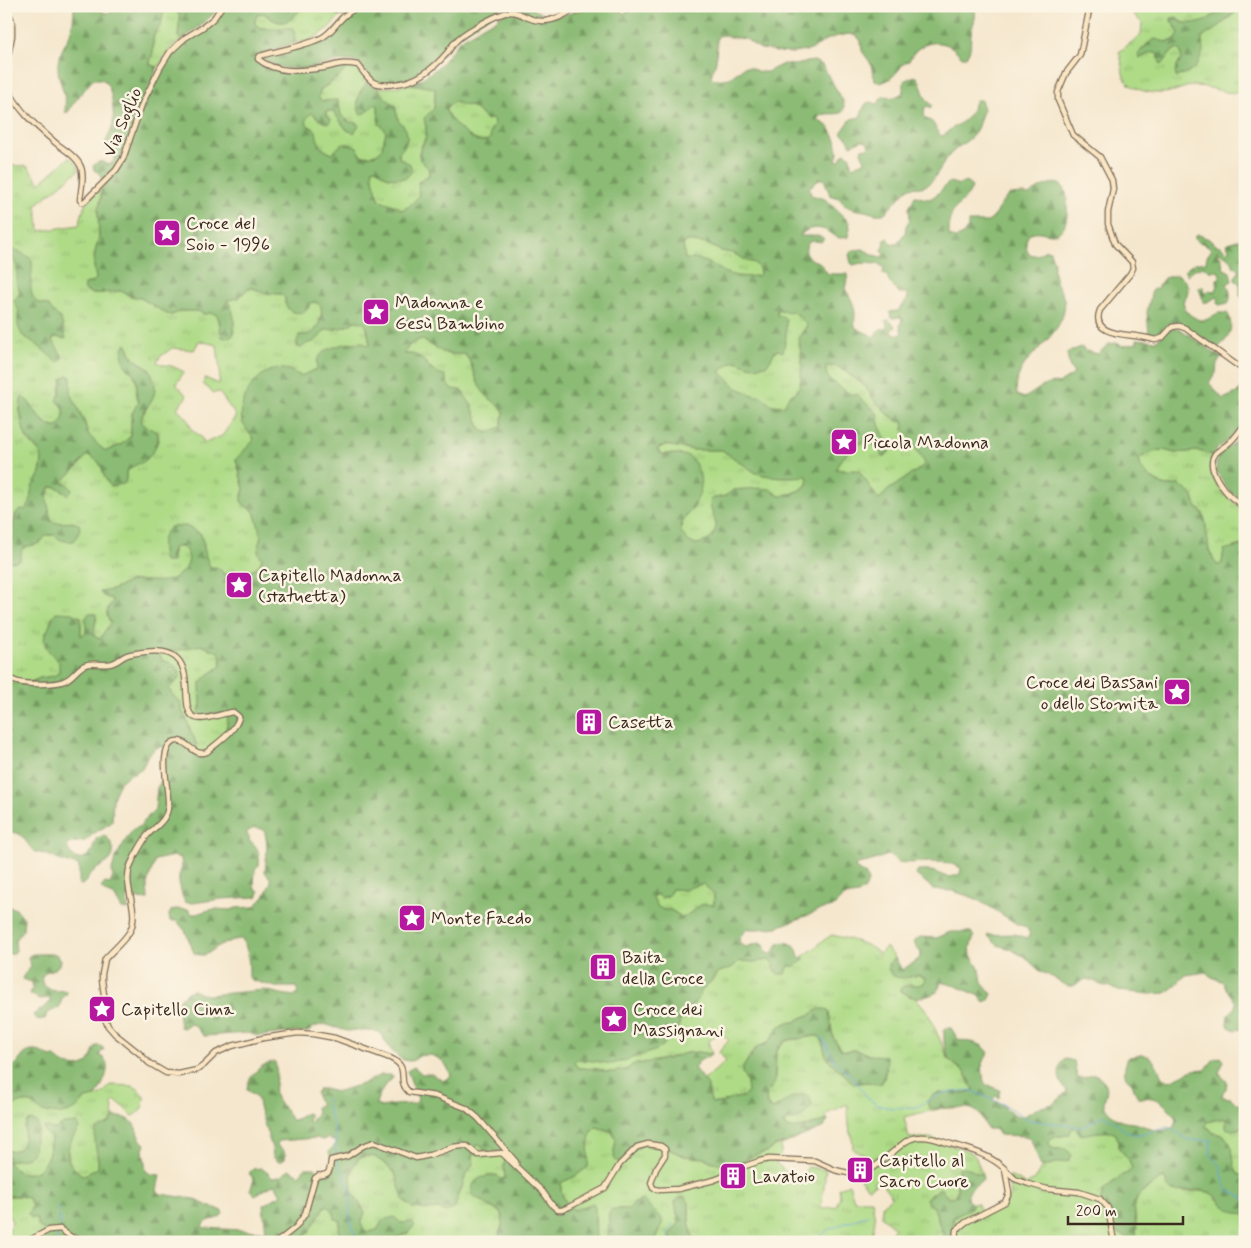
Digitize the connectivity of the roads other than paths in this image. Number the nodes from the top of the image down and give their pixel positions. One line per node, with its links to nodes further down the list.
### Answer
1 (6, 6): 6 (street)
2 (222, 6): 7 (street, Via Soglio)
3 (396, 6): 4 (street)
4 (577, 6)
5 (1090, 6): 8 (street)
6 (6, 66)
7 (6, 84)
8 (1245, 371)
9 (1245, 424): 10 (street)
10 (1245, 512)
11 (6, 674): 12 (street)
12 (516, 1165): 13 (street); 16 (street)
13 (1005, 1169): 17 (street); 18 (street)
14 (26, 1242): 15 (street)
15 (102, 1242)
16 (277, 1242)
17 (955, 1242)
18 (1114, 1242)

